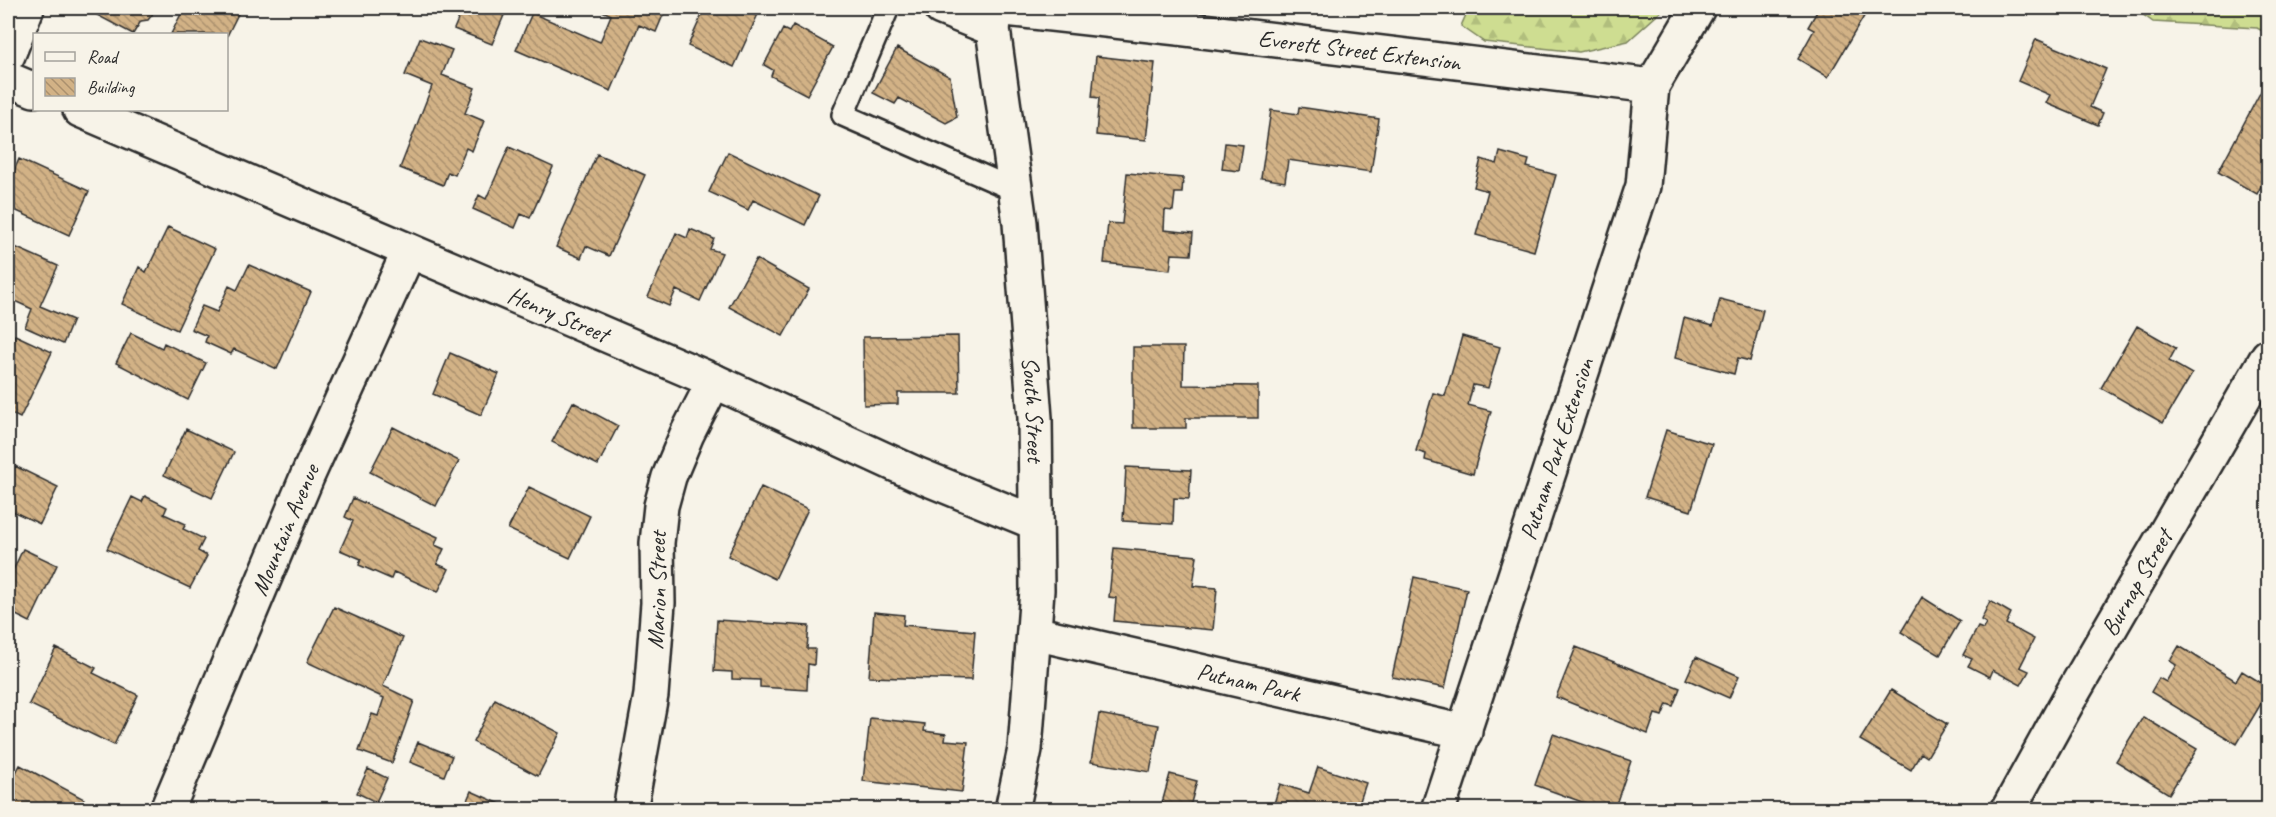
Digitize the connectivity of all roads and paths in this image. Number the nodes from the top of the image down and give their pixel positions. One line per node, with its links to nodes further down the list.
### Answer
1 (27, 8): 6 (street)
2 (888, 8): 11 (lane)
3 (941, 8): 5 (street, Everett Street Extension)
4 (1698, 8): 8 (street)
5 (995, 15): 8 (street, Everett Street Extension); 11 (street, South Street)
6 (8, 55)
7 (8, 79): 9 (street)
8 (1652, 86): 17 (street, Putnam Park Extension)
9 (33, 90)
10 (82, 111): 12 (street, Henry Street)
11 (1015, 190): 15 (street, South Street)
12 (409, 251): 14 (street, Henry Street); 18 (street, Mountain Avenue)
13 (2268, 356): 22 (street, Burnap Street)
14 (714, 381): 15 (street, Henry Street); 19 (street, Marion Street)
15 (1036, 523): 16 (street, South Street)
16 (1034, 633): 17 (street, Putnam Park); 20 (street, South Street)
17 (1465, 732): 21 (street, Putnam Park Extension)
18 (167, 810)
19 (630, 810)
20 (1012, 810)
21 (1438, 810)
22 (2008, 810)

